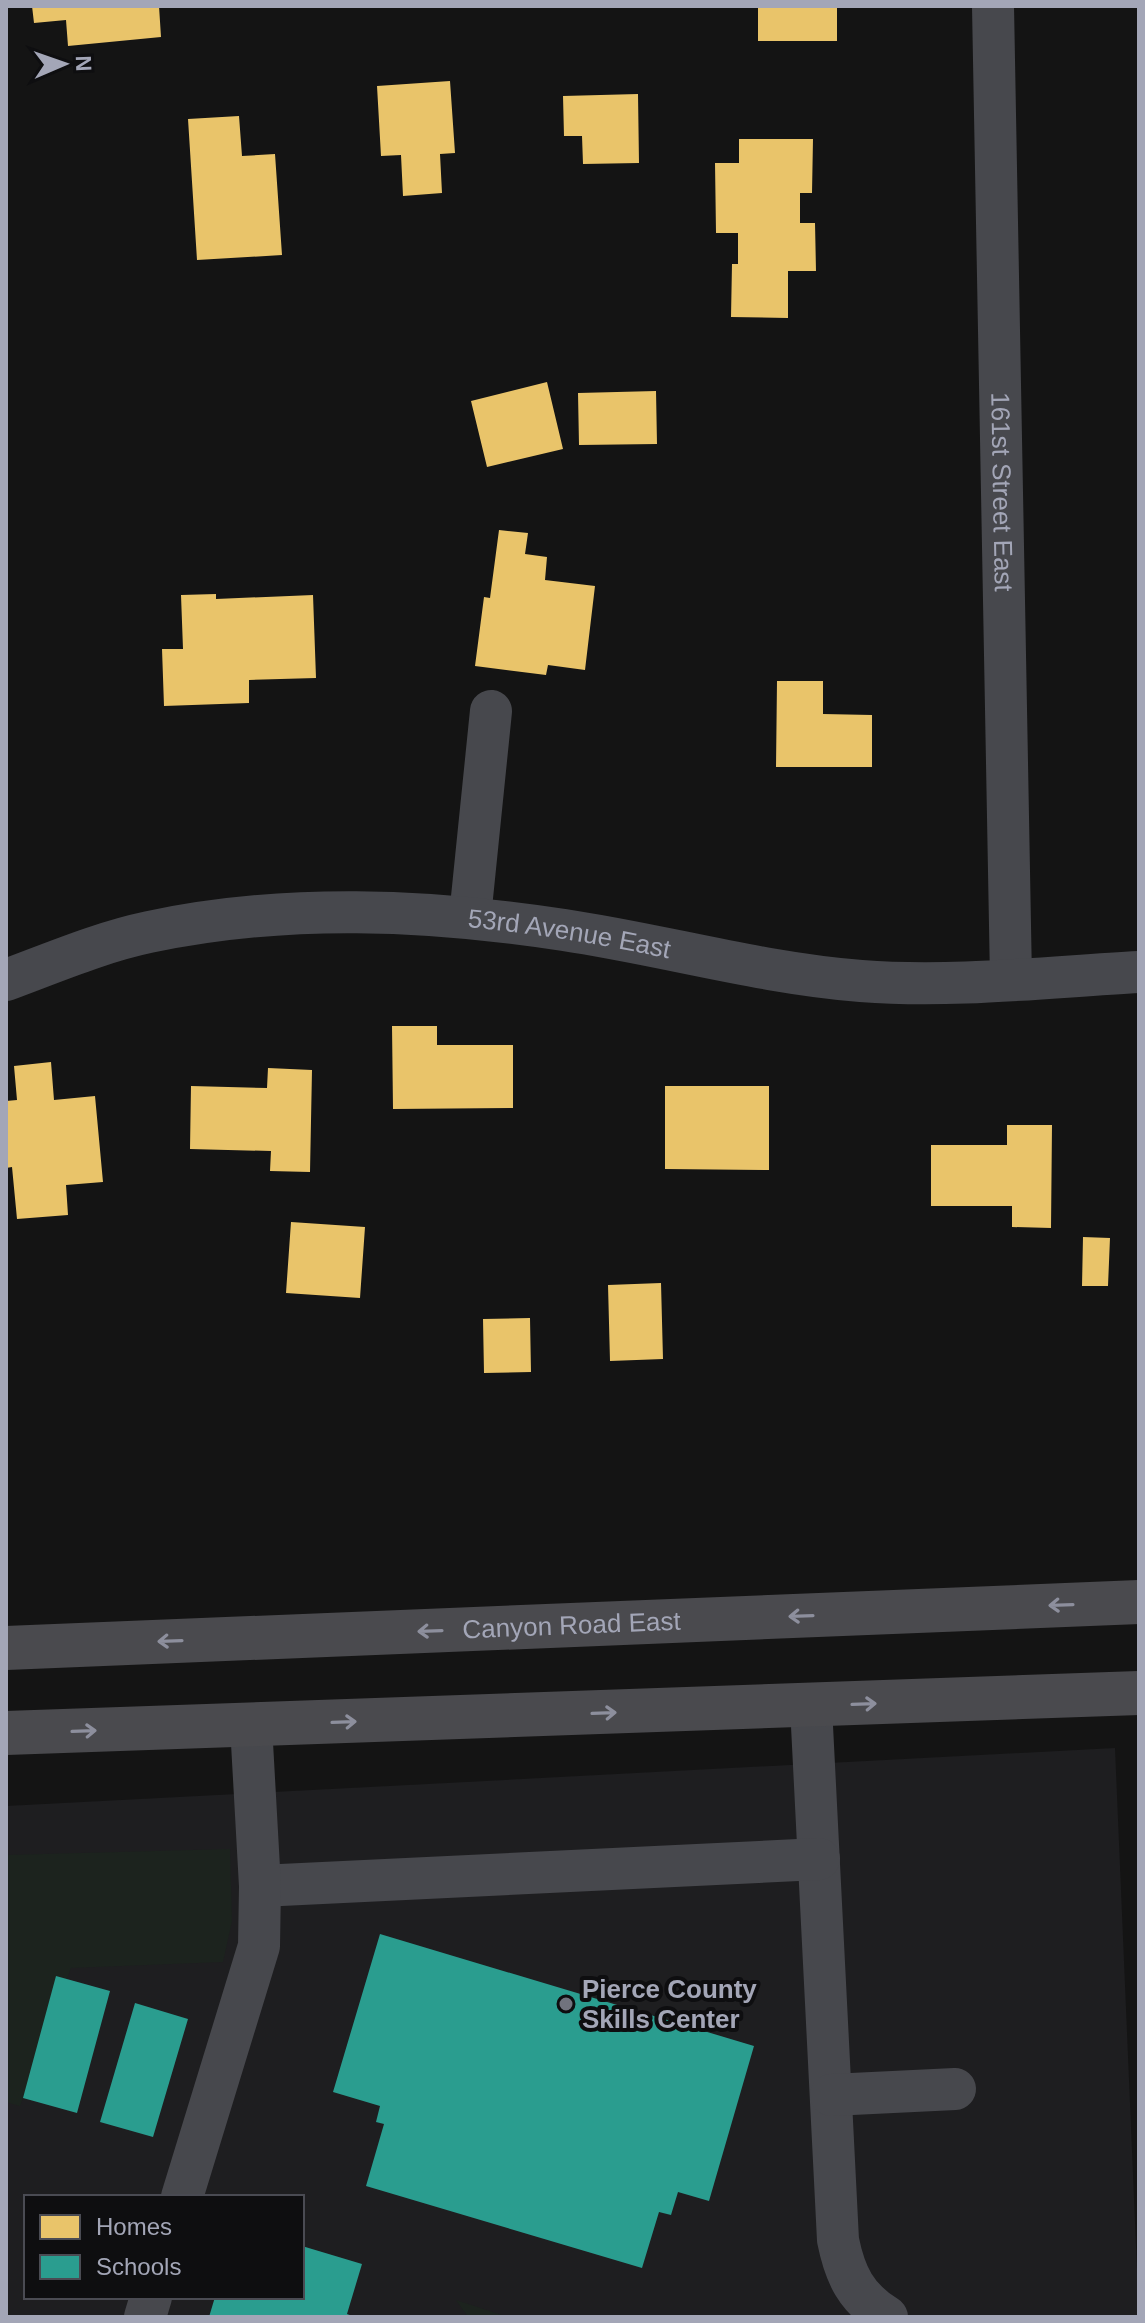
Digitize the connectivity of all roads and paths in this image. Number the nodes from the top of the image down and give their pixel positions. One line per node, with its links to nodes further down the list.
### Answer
1 (993, 6): 5 (street, 161st Street East)
2 (491, 711): 3 (street)
3 (470, 917): 5 (street, 53rd Avenue East); 6 (street, 53rd Avenue East)
4 (1139, 972): 5 (street, 53rd Avenue East)
5 (1011, 979)
6 (6, 980)
7 (1139, 1602): 8 (main road, Canyon Road East, one-way to 8)
8 (6, 1648)
9 (1139, 1693): 10 (main road, one-way to 9)
10 (811, 1706): 11 (main road, one-way to 10); 13 (street)
11 (251, 1725): 12 (main road, one-way to 11); 14 (street)
12 (6, 1733)
13 (819, 1859): 14 (street); 16 (street)
14 (260, 1886): 17 (street)
15 (955, 2089): 16 (street)
16 (831, 2095): 18 (street)
17 (183, 2195)
18 (887, 2317)

